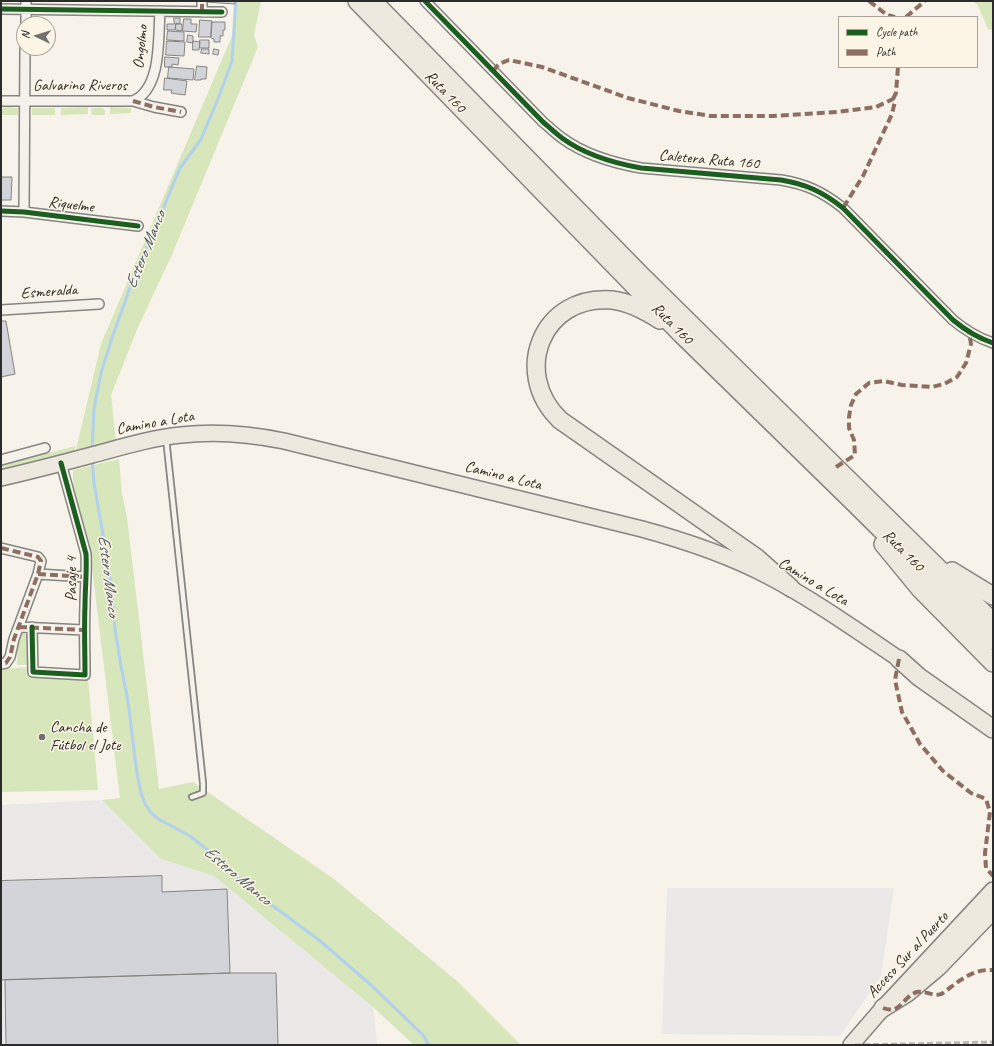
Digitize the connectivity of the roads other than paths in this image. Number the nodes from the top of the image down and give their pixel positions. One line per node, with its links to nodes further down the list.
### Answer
1 (202, 1): 8 (street)
2 (357, 1): 21 (highway, Ruta 160)
3 (373, 1): 29 (highway, Ruta 160)
4 (425, 1): 22 (street, Caletera Ruta 160)
5 (26, 5): 6 (street); 7 (street); 10 (street)
6 (1, 9)
7 (160, 11): 8 (street); 14 (street, Ongolmo)
8 (202, 12): 9 (street)
9 (222, 12)
10 (26, 16)
11 (26, 56): 13 (street)
12 (1, 101): 13 (street, Galvarino Riveros)
13 (25, 101): 14 (street, Galvarino Riveros); 17 (street)
14 (133, 101): 15 (street, Galvarino Riveros)
15 (181, 112)
16 (1, 211): 17 (street, Riquelme)
17 (24, 212): 18 (street, Riquelme)
18 (138, 226)
19 (99, 304): 20 (street, Esmeralda)
20 (1, 310)
21 (681, 334): 28 (highway, Ruta 160); 33 (highway)
22 (993, 343)
23 (166, 436): 26 (main road, Camino a Lota); 33 (main road, Camino a Lota); 45 (lane)
24 (45, 448): 25 (street)
25 (1, 460)
26 (66, 462): 27 (main road, Camino a Lota); 32 (street, Pasaje 4)
27 (1, 478)
28 (852, 501): 39 (highway, Ruta 160); 41 (highway)
29 (917, 547): 34 (highway); 35 (highway, Ruta 160)
30 (1, 548): 31 (street)
31 (38, 574): 32 (street); 36 (street)
32 (86, 577): 38 (street, Pasaje 4)
33 (791, 588): 40 (main road, Camino a Lota)
34 (993, 596)
35 (993, 622)
36 (19, 627): 37 (street); 42 (street)
37 (32, 628): 38 (street); 38 (street, Pasaje 4)
38 (84, 630)
39 (993, 641)
40 (899, 659): 43 (highway); 44 (highway)
41 (993, 663)
42 (4, 664)
43 (993, 719)
44 (993, 729)
45 (192, 797)
46 (993, 890): 48 (main road, Acceso Sur al Puerto)
47 (993, 910): 48 (highway)
48 (883, 1008): 49 (main road, Acceso Sur al Puerto)
49 (851, 1045)

